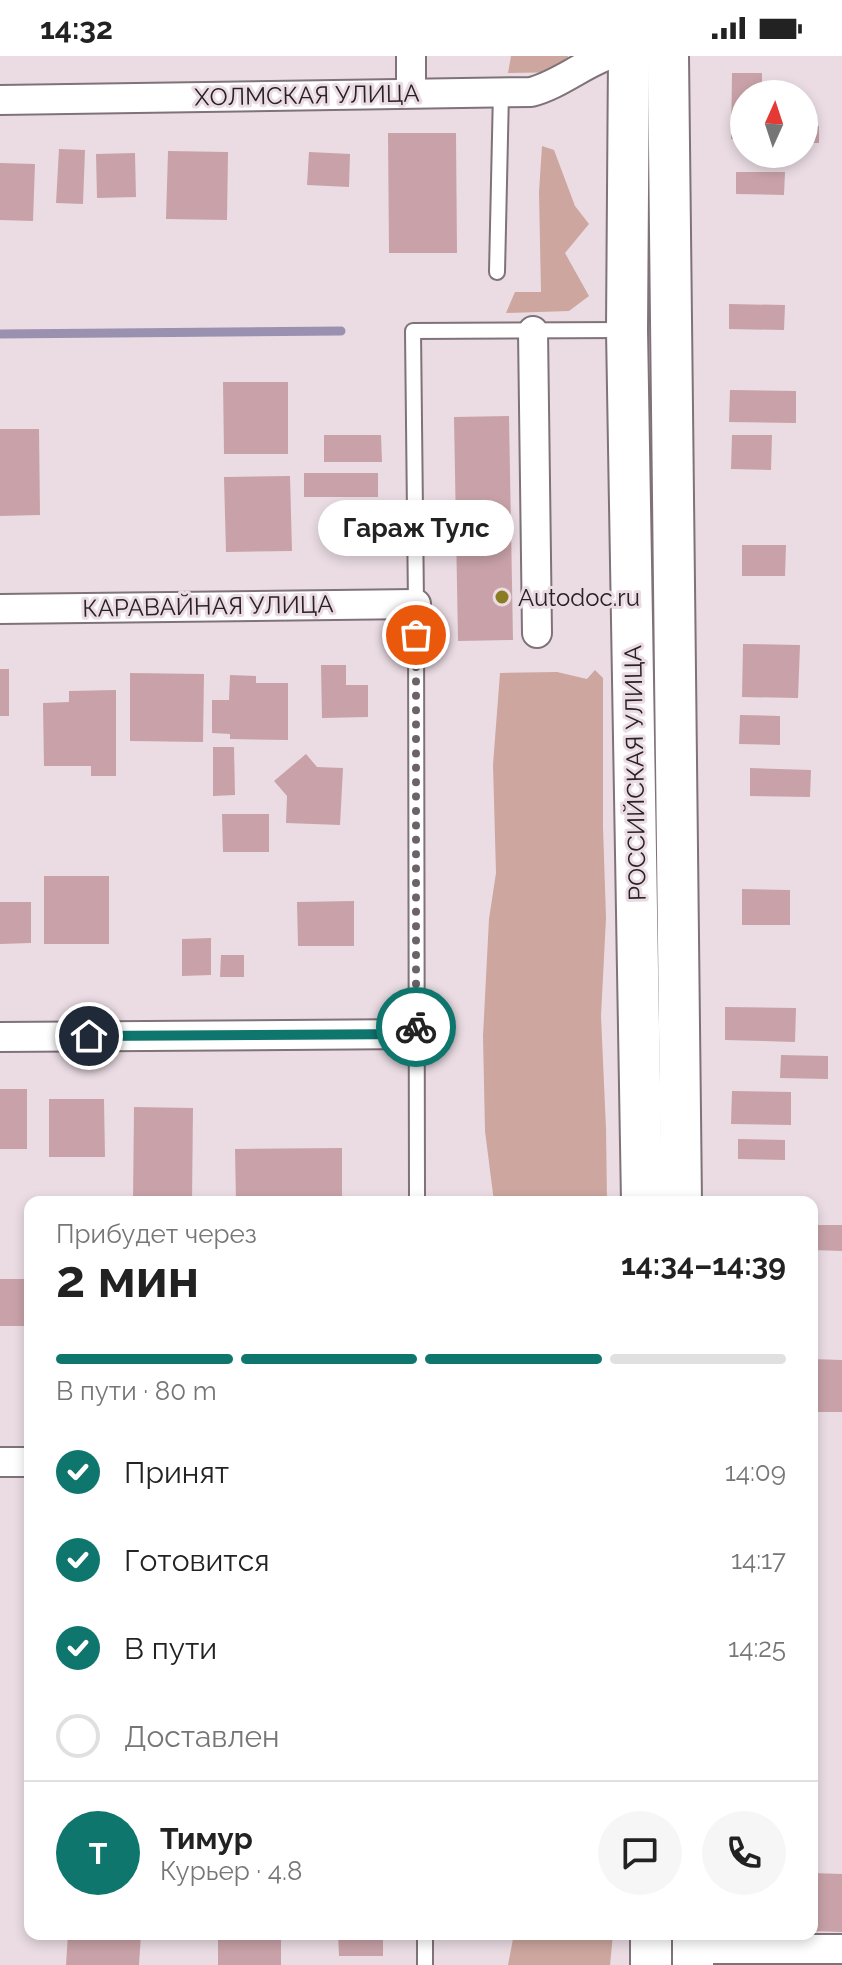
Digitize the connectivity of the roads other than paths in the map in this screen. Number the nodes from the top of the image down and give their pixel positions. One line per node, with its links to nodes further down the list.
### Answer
1 (411, 56): 6 (street)
2 (606, 56): 5 (street, ХОЛМСКАЯ УЛИЦА)
3 (629, 56): 9 (main road, РОССИЙСКАЯ УЛИЦА)
4 (668, 56): 18 (main road, РОССИЙСКАЯ УЛИЦА)
5 (501, 92): 6 (street, ХОЛМСКАЯ УЛИЦА); 8 (lane)
6 (411, 93): 7 (street, ХОЛМСКАЯ УЛИЦА)
7 (0, 100)
8 (497, 272)
9 (627, 330): 10 (lane); 17 (main road, РОССИЙСКАЯ УЛИЦА)
10 (533, 331): 11 (lane); 13 (street)
11 (416, 604): 12 (street, КАРАВАЙНАЯ УЛИЦА); 14 (lane)
12 (0, 609)
13 (537, 633)
14 (416, 1034): 15 (street); 16 (lane)
15 (0, 1037)
16 (417, 1196)
17 (642, 1196)
18 (681, 1196)
19 (0, 1462): 20 (street)
20 (24, 1462)
21 (425, 1940): 24 (lane)
22 (672, 1949): 23 (street)
23 (842, 1949)
24 (425, 1965)

